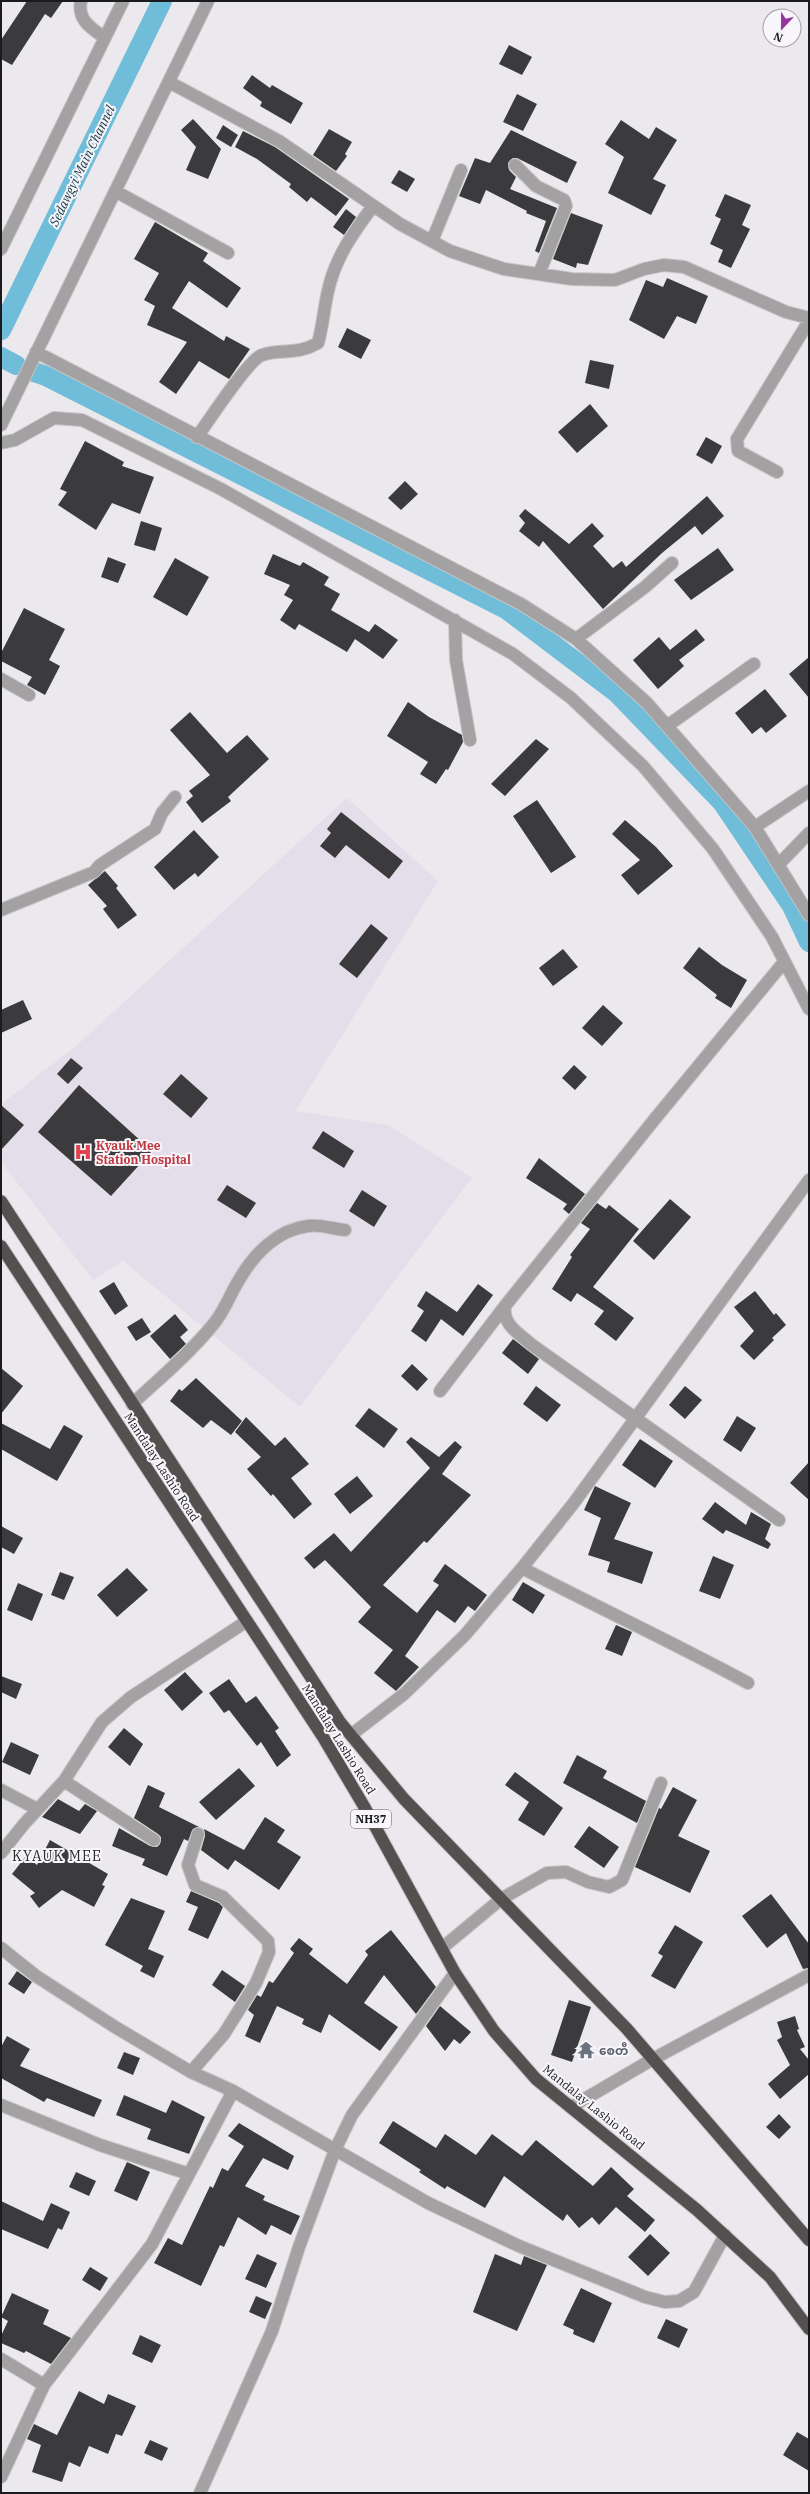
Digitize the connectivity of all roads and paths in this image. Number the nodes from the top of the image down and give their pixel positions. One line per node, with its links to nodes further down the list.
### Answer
1 (81, 1): 4 (street)
2 (124, 1): 4 (street)
3 (208, 1): 5 (street)
4 (105, 38): 11 (street)
5 (168, 82): 8 (street); 9 (street)
6 (515, 165): 13 (street)
7 (462, 170): 10 (street)
8 (115, 191): 12 (street); 16 (street)
9 (373, 206): 10 (street); 18 (street)
10 (432, 241): 13 (street)
11 (1, 249)
12 (228, 253)
13 (539, 274): 14 (street)
14 (809, 318)
15 (809, 322): 20 (street)
16 (36, 352): 17 (street); 18 (street)
17 (1, 424)
18 (197, 437): 23 (street)
19 (1, 443): 22 (street)
20 (777, 472)
21 (672, 563): 23 (street)
22 (454, 620): 28 (street); 36 (street)
23 (576, 639): 27 (street)
24 (754, 664): 27 (street)
25 (1, 679): 26 (street)
26 (29, 695)
27 (667, 726): 31 (street)
28 (470, 740)
29 (809, 791): 31 (street)
30 (175, 797): 34 (street)
31 (755, 827): 33 (street)
32 (809, 833): 33 (street)
33 (779, 864): 35 (street)
34 (1, 910)
35 (809, 915)
36 (784, 962): 37 (street); 42 (street)
37 (809, 1009)
38 (809, 1180): 45 (street)
39 (1, 1201): 44 (highway, Mandalay Lashio Road / NH37)
40 (345, 1230): 44 (street)
41 (1, 1246): 48 (highway, Mandalay Lashio Road / NH37)
42 (505, 1306): 43 (street); 45 (street)
43 (440, 1391)
44 (132, 1404): 50 (highway, Mandalay Lashio Road / NH37)
45 (634, 1418): 46 (street); 47 (street)
46 (779, 1520)
47 (522, 1568): 49 (street); 50 (street)
48 (247, 1621): 51 (street); 60 (highway, Mandalay Lashio Road / NH37)
49 (748, 1683)
50 (351, 1735): 58 (highway, Mandalay Lashio Road / NH37)
51 (64, 1781): 54 (street); 56 (street)
52 (661, 1783): 58 (street)
53 (1, 1790): 54 (street)
54 (37, 1809): 57 (street)
55 (198, 1834): 64 (street)
56 (154, 1840)
57 (1, 1853)
58 (501, 1899): 60 (street); 63 (highway, Mandalay Lashio Road / NH37)
59 (1, 1948): 64 (street)
60 (442, 1948): 61 (highway, Mandalay Lashio Road / NH37)
61 (455, 1973): 67 (highway, Mandalay Lashio Road / NH37); 68 (street)
62 (809, 1975): 63 (street)
63 (652, 2059): 67 (street); 71 (highway, Mandalay Lashio Road / NH37)
64 (191, 2072): 65 (street)
65 (233, 2091): 68 (street); 69 (street)
66 (1, 2105): 69 (street)
67 (570, 2107): 70 (highway, Mandalay Lashio Road / NH37)
68 (334, 2150): 70 (street); 76 (street)
69 (189, 2174): 74 (street)
70 (725, 2235): 72 (highway, Mandalay Lashio Road / NH37)
71 (809, 2240)
72 (809, 2329)
73 (1, 2360): 74 (street)
74 (44, 2385): 75 (street)
75 (1, 2476)
76 (200, 2493)

